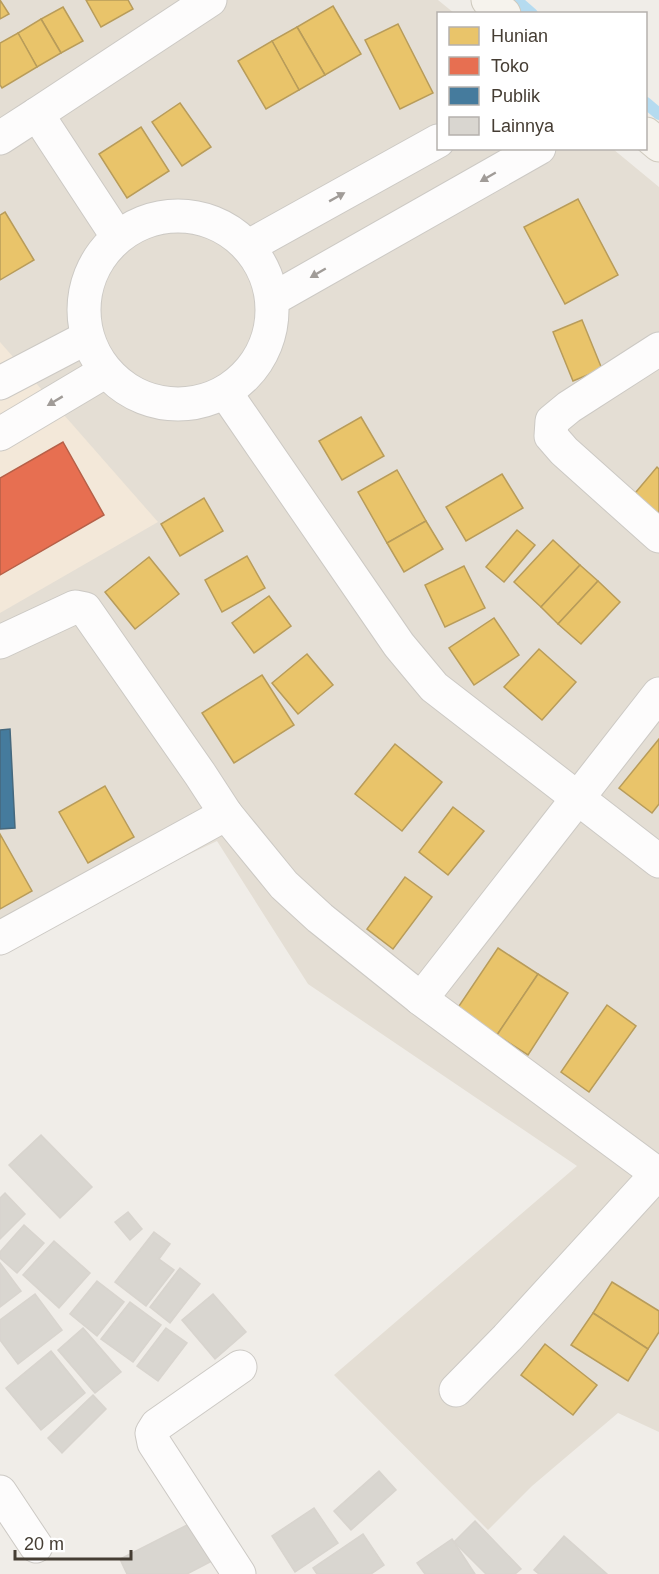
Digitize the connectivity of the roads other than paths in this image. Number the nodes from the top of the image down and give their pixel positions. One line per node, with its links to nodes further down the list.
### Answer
1 (210, 0): 4 (street)
2 (488, 0): 3 (street)
3 (502, 12)
4 (37, 114): 6 (street); 10 (street)
5 (647, 136): 8 (street)
6 (0, 138)
7 (437, 142): 11 (street, one-way to 7)
8 (659, 145)
9 (535, 150): 12 (street, one-way to 12)
10 (117, 236): 11 (street); 13 (street)
11 (249, 246): 12 (street)
12 (273, 299): 17 (street)
13 (86, 338): 15 (street); 16 (street)
14 (659, 350): 19 (street)
15 (106, 371): 17 (street); 18 (street, one-way to 18)
16 (0, 383)
17 (225, 392): 22 (street)
18 (0, 434)
19 (659, 536)
20 (0, 642): 23 (street)
21 (659, 694): 22 (street)
22 (577, 797): 24 (street); 26 (street)
23 (226, 814): 25 (street); 26 (street)
24 (659, 861)
25 (0, 938)
26 (421, 999): 27 (street)
27 (658, 1174): 29 (street)
28 (240, 1367): 32 (street)
29 (456, 1390)
30 (0, 1492): 31 (street)
31 (36, 1546)
32 (239, 1574)

